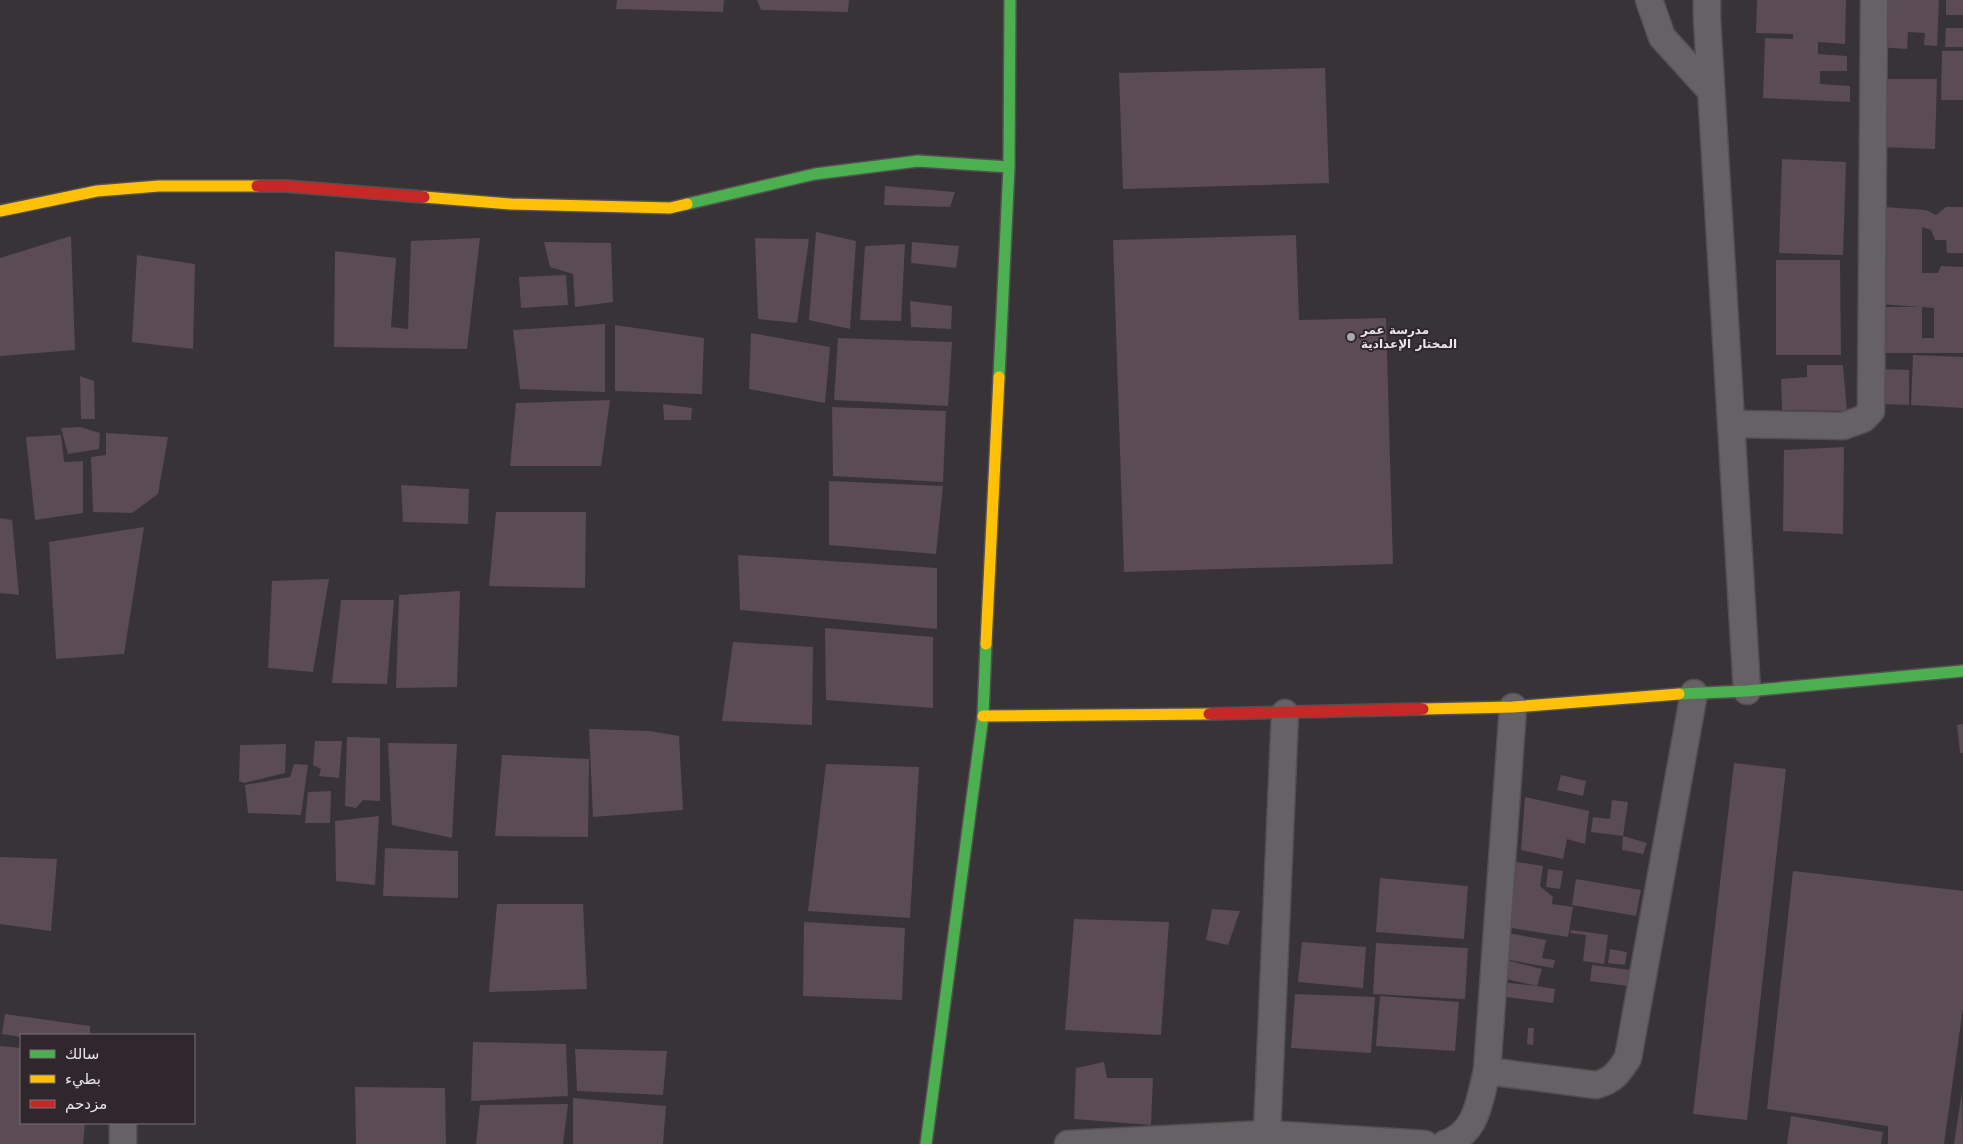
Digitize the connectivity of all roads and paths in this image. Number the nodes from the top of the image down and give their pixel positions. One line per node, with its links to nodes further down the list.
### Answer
1 (1010, 0): 6 (street)
2 (1650, 0): 5 (street)
3 (1707, 0): 5 (street)
4 (1874, 0): 8 (street)
5 (1711, 91): 8 (street)
6 (1009, 167): 7 (street); 14 (street)
7 (0, 211)
8 (1732, 424): 10 (street)
9 (1963, 671): 10 (street)
10 (1747, 691): 11 (street)
11 (1694, 693): 12 (street); 15 (street)
12 (1513, 707): 13 (street); 15 (street)
13 (1285, 714): 14 (street); 17 (street)
14 (983, 716): 19 (street)
15 (1487, 1071): 22 (street)
16 (123, 1124): 18 (street)
17 (1267, 1134): 20 (street); 21 (street)
18 (124, 1144)
19 (926, 1144)
20 (1068, 1144)
21 (1425, 1144)
22 (1445, 1144)

